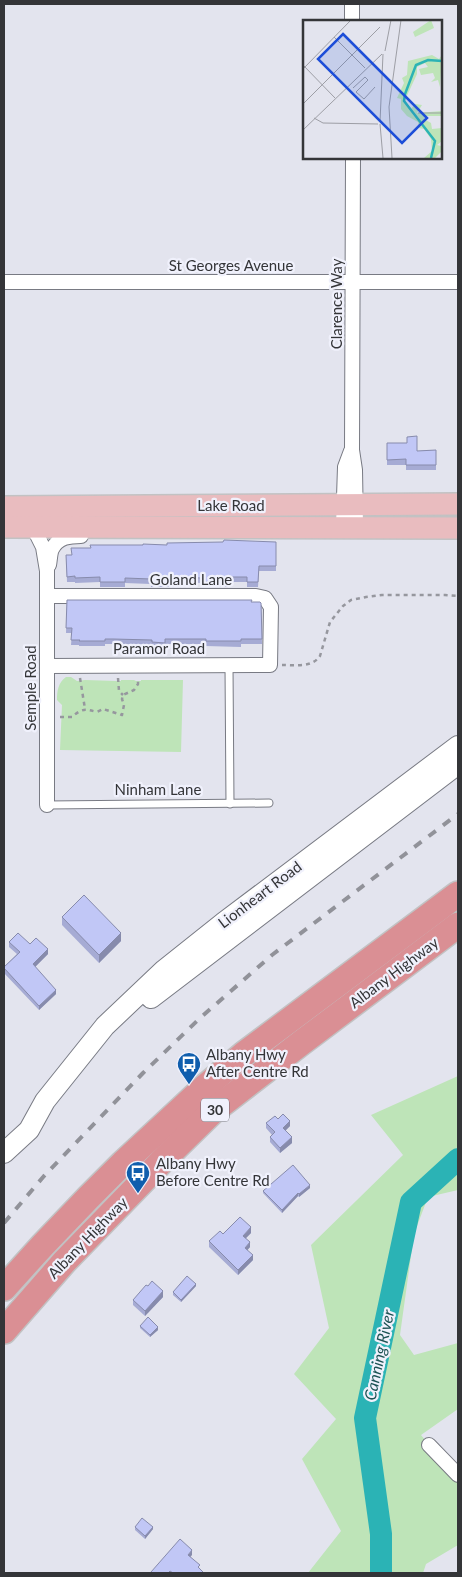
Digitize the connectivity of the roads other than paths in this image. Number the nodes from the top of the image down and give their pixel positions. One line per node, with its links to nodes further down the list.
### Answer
1 (352, 4): 2 (street)
2 (352, 20)
3 (353, 159): 5 (street, Clarence Way)
4 (4, 282): 5 (street, St Georges Avenue)
5 (354, 282): 6 (street, St Georges Avenue); 8 (street, Clarence Way)
6 (458, 282)
7 (458, 504): 8 (main road, Lake Road)
8 (350, 505): 9 (main road, Lake Road); 13 (street, Clarence Way)
9 (4, 507)
10 (4, 527): 11 (main road, Lake Road)
11 (33, 527): 12 (main road, Lake Road); 15 (street, Semple Road)
12 (168, 527): 13 (main road, Lake Road); 15 (street, Semple Road)
13 (350, 527): 14 (main road, Lake Road)
14 (458, 528)
15 (47, 571): 16 (street, Semple Road)
16 (47, 596): 17 (street, Goland Lane); 18 (street, Semple Road)
17 (270, 665): 19 (street, Paramor Road)
18 (48, 666): 19 (street, Paramor Road); 24 (street, Semple Road)
19 (229, 666): 23 (lane)
20 (458, 746): 27 (main road, Lionheart Road)
21 (458, 763): 27 (main road, Lionheart Road)
22 (269, 803): 23 (lane, Ninham Lane)
23 (230, 804): 24 (lane, Ninham Lane)
24 (47, 805)
25 (458, 894): 31 (highway, Albany Highway / 30)
26 (458, 925): 32 (highway, Albany Highway / 30)
27 (77, 1061): 28 (main road, Lionheart Road)
28 (45, 1101): 29 (main road, Lionheart Road); 30 (main road, Lionheart Road)
29 (4, 1136)
30 (4, 1153)
31 (43, 1245): 32 (highway); 33 (highway, Albany Highway / 30)
32 (64, 1262): 34 (highway, Albany Highway / 30)
33 (4, 1288)
34 (4, 1331)
35 (429, 1445): 36 (street)
36 (458, 1475)

